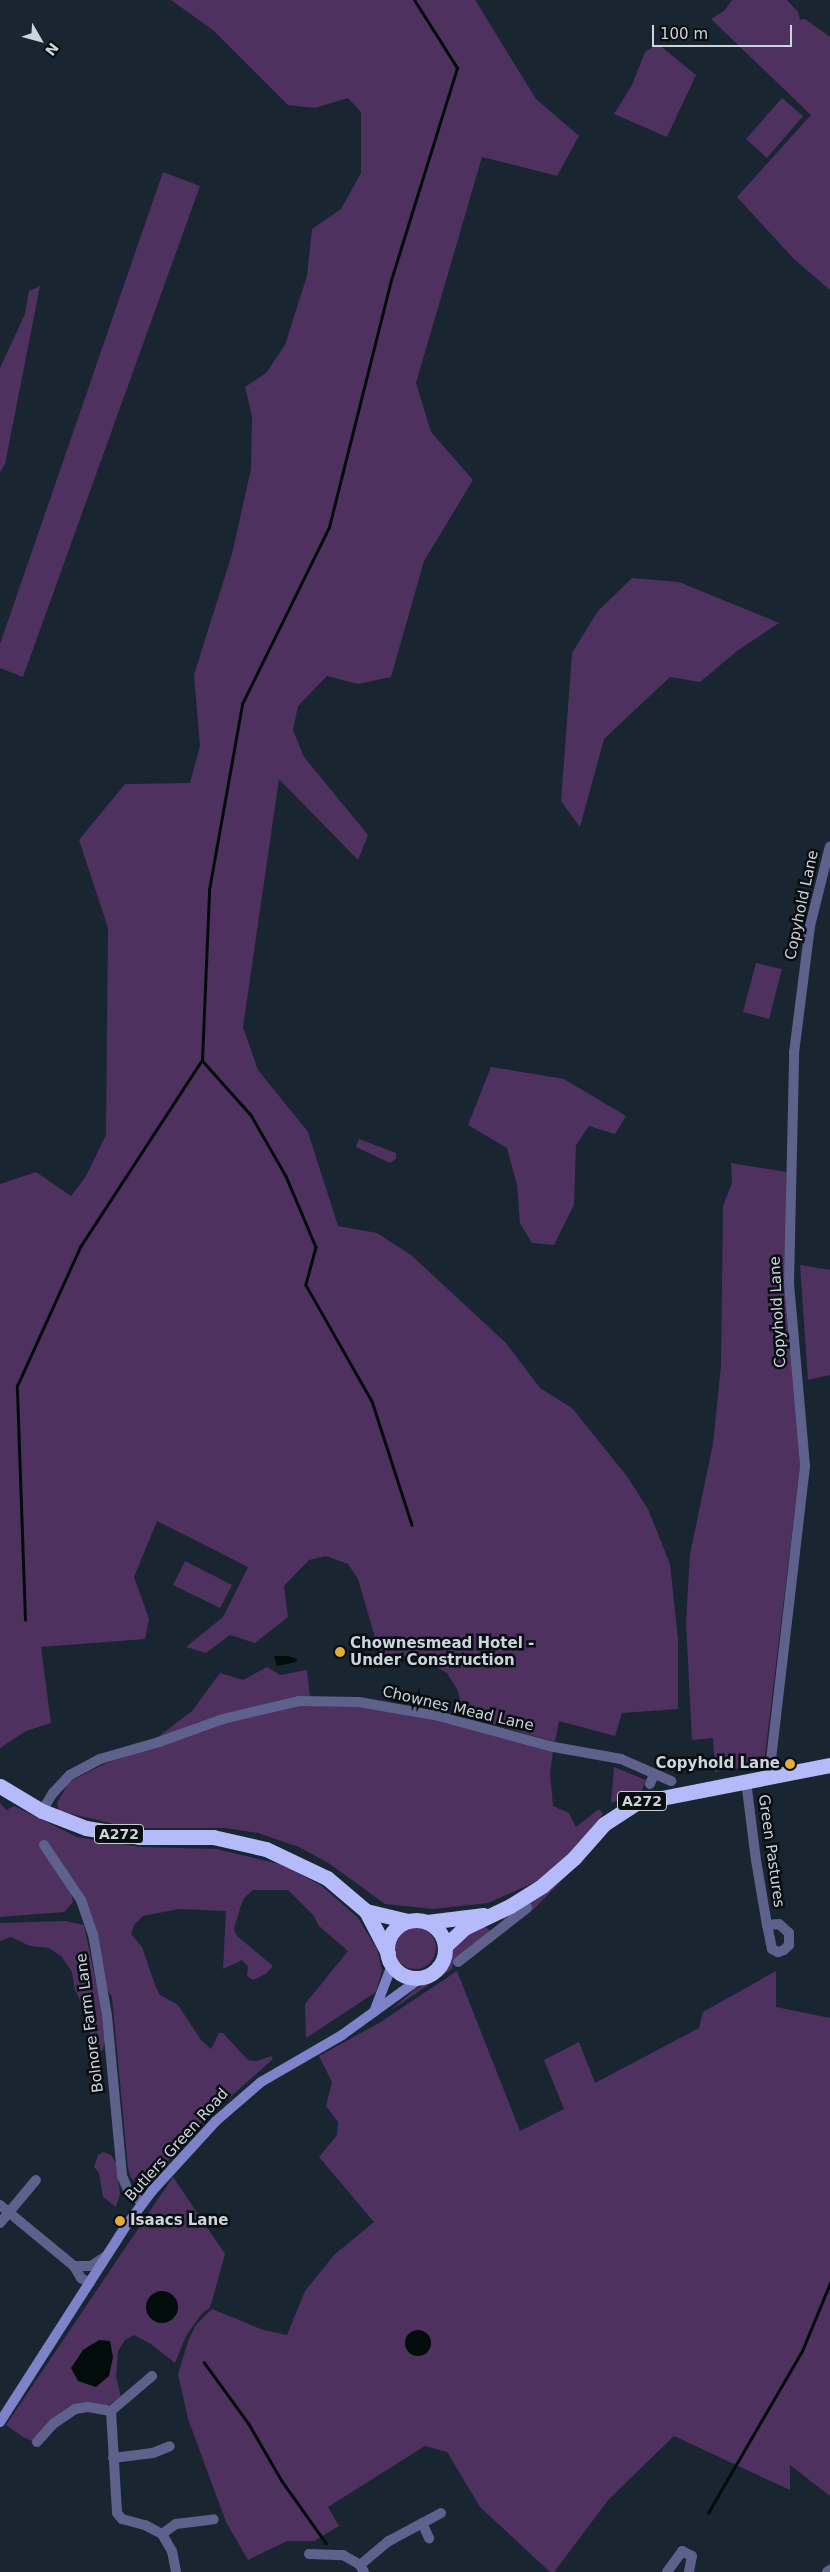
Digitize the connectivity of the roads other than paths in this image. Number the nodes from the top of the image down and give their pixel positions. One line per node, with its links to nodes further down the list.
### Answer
1 (830, 846): 4 (street, Copyhold Lane)
2 (830, 1764): 4 (highway, A272)
3 (654, 1774): 5 (street, Chownes Mead Lane); 7 (street); 9 (street, Chownes Mead Lane)
4 (769, 1777): 6 (highway, A272)
5 (671, 1781)
6 (746, 1781): 13 (highway, A272); 16 (street, Green Pastures)
7 (650, 1784)
8 (0, 1786): 9 (highway, A272)
9 (42, 1812): 12 (highway, A272)
10 (44, 1845): 24 (street, Bolnore Farm Lane)
11 (527, 1908): 17 (street)
12 (366, 1911): 14 (highway, A272); 19 (highway, A272)
13 (490, 1915): 15 (highway, A272); 17 (street); 18 (highway, A272)
14 (408, 1921): 15 (highway); 19 (highway)
15 (427, 1922): 18 (highway)
16 (767, 1926)
17 (496, 1932): 20 (street)
18 (445, 1946): 21 (highway)
19 (390, 1959): 21 (highway); 22 (main road)
20 (458, 1962)
21 (422, 1977): 22 (main road, Butlers Green Road)
22 (374, 2012): 24 (main road, Butlers Green Road)
23 (36, 2180): 26 (street)
24 (142, 2203): 28 (main road, Butlers Green Road)
25 (0, 2205): 26 (street)
26 (9, 2212): 27 (street); 29 (street)
27 (0, 2223)
28 (109, 2252): 29 (street); 30 (main road, Butlers Green Road)
29 (74, 2266): 30 (street)
30 (90, 2283): 33 (main road, Butlers Green Road)
31 (152, 2376): 32 (street)
32 (111, 2411): 34 (street); 36 (street)
33 (0, 2422)
34 (37, 2442)
35 (170, 2446): 36 (street)
36 (113, 2458): 40 (street)
37 (441, 2513): 39 (street)
38 (214, 2520): 40 (street)
39 (422, 2523): 41 (street); 43 (street)
40 (162, 2534): 45 (street)
41 (429, 2538)
42 (309, 2554): 43 (street)
43 (362, 2568)
44 (830, 2570): 48 (street)
45 (176, 2572)
46 (667, 2572): 47 (street)
47 (689, 2572)
48 (827, 2572)

